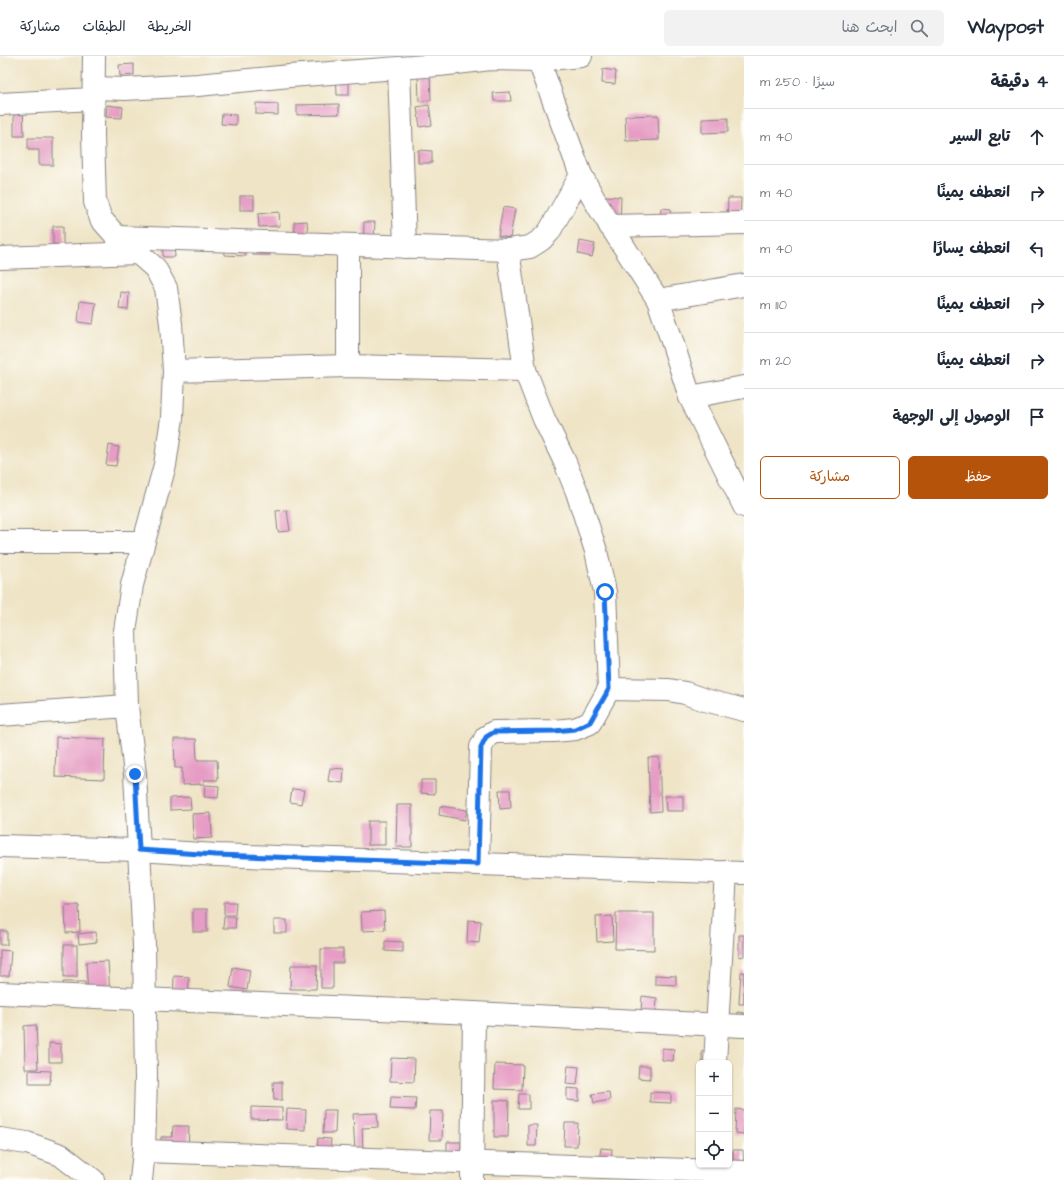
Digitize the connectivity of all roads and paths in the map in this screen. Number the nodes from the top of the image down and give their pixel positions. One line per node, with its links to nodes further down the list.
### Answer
1 (94, 56): 5 (street)
2 (582, 56): 3 (street)
3 (538, 58): 4 (street); 7 (street)
4 (398, 68): 5 (street); 12 (street)
5 (94, 94): 6 (street); 10 (street)
6 (0, 104)
7 (581, 175): 9 (street); 13 (street)
8 (744, 223): 9 (street)
9 (610, 226): 17 (street)
10 (117, 237): 11 (street); 14 (street)
11 (348, 245): 12 (street); 18 (street)
12 (405, 247): 13 (street)
13 (508, 250): 19 (street)
14 (138, 253): 15 (street); 20 (street)
15 (0, 258)
16 (744, 285): 17 (street)
17 (658, 300): 22 (street)
18 (348, 366): 19 (street); 20 (street)
19 (525, 370): 26 (street)
20 (174, 371): 25 (street)
21 (744, 387): 22 (street)
22 (690, 397): 23 (street)
23 (743, 502)
24 (0, 542): 25 (street)
25 (143, 542): 27 (street)
26 (609, 689): 28 (street); 32 (street)
27 (126, 706): 29 (street); 31 (street)
28 (744, 710)
29 (0, 716)
30 (0, 846): 31 (street)
31 (139, 850): 32 (street); 35 (street)
32 (478, 864): 33 (street)
33 (735, 873): 37 (street)
34 (0, 993): 35 (street)
35 (145, 1000): 36 (street); 41 (street)
36 (474, 1013): 37 (street); 43 (street)
37 (716, 1025): 38 (street); 39 (street)
38 (744, 1026)
39 (714, 1060)
40 (0, 1139): 45 (street)
41 (144, 1151): 43 (street); 46 (street)
42 (709, 1168): 43 (street); 44 (street)
43 (472, 1171)
44 (744, 1172)
45 (93, 1180)
46 (141, 1180)

